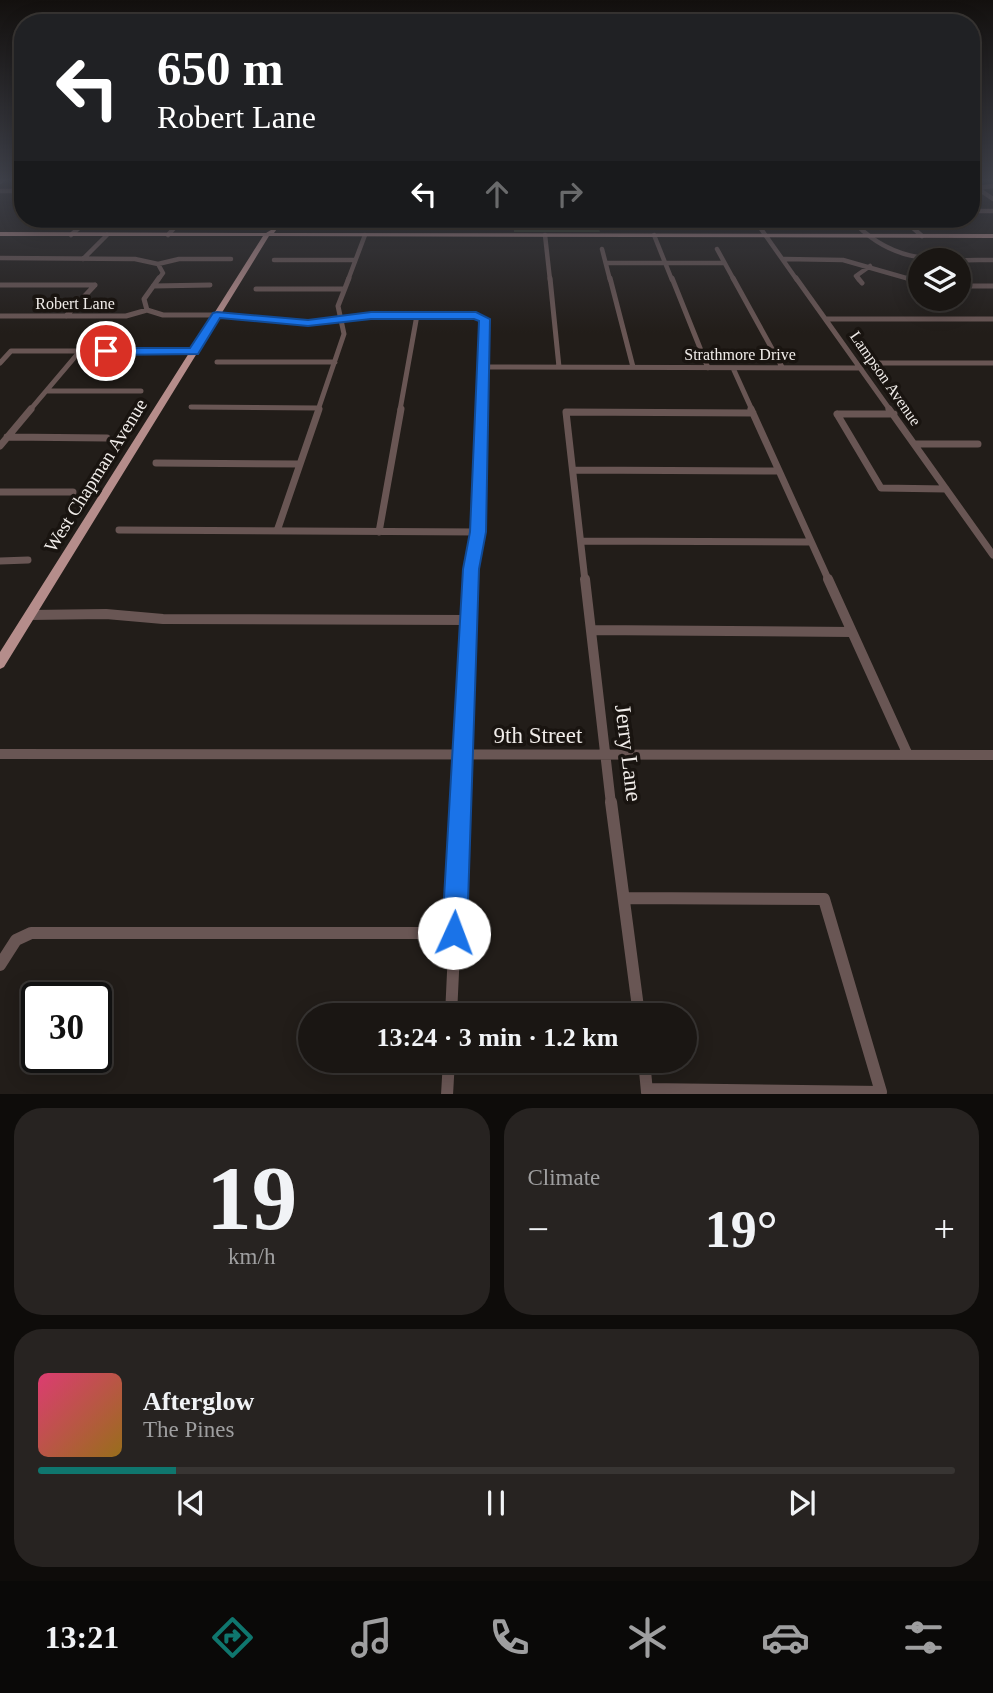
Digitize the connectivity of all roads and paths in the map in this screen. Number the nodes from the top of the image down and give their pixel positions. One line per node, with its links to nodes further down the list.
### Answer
1 (77, 230): 10 (street)
2 (172, 230): 12 (street)
3 (266, 230): 13 (main road, West Chapman Avenue)
4 (274, 230): 13 (main road, West Chapman Avenue)
5 (762, 230): 16 (street, Lampson Avenue)
6 (862, 230): 17 (street)
7 (915, 230): 18 (street)
8 (0, 234): 10 (main road)
9 (365, 234): 13 (main road); 14 (main road); 27 (street)
10 (71, 235): 11 (main road)
11 (107, 235): 12 (main road); 23 (street)
12 (168, 235): 13 (main road)
13 (267, 235): 44 (main road, West Chapman Avenue)
14 (545, 235): 15 (main road); 58 (street)
15 (654, 235): 16 (main road); 30 (street)
16 (765, 235): 17 (main road); 25 (street, Lampson Avenue)
17 (867, 235): 18 (main road); 28 (street)
18 (922, 236): 19 (main road)
19 (993, 236)
20 (602, 249): 29 (street)
21 (717, 249): 31 (street)
22 (0, 258): 23 (street)
23 (83, 259): 32 (street)
24 (231, 259): 32 (street)
25 (783, 259): 33 (street); 49 (street, Lampson Avenue)
26 (274, 260): 27 (street)
27 (355, 260): 42 (street)
28 (993, 260)
29 (606, 263): 30 (street); 59 (street)
30 (666, 263): 31 (street); 60 (street)
31 (724, 263): 62 (street)
32 (158, 264): 37 (street)
33 (870, 266): 34 (street); 35 (street)
34 (908, 278)
35 (862, 284)
36 (0, 285): 46 (street)
37 (153, 285): 38 (street); 43 (street)
38 (210, 285)
39 (971, 285): 40 (street)
40 (993, 286)
41 (256, 289): 42 (street)
42 (344, 289): 48 (street)
43 (147, 310): 44 (street, Robert Lane); 46 (street, Robert Lane)
44 (217, 315): 48 (street, Robert Lane); 52 (main road, West Chapman Avenue)
45 (0, 316): 46 (street, Robert Lane)
46 (66, 316)
47 (417, 316): 48 (street, Robert Lane); 57 (street, Robert Lane); 84 (street)
48 (342, 318): 54 (street)
49 (826, 319): 50 (street); 63 (street, Lampson Avenue)
50 (993, 319)
51 (80, 351): 52 (street); 55 (street); 64 (street)
52 (194, 351): 91 (main road, West Chapman Avenue)
53 (217, 362): 54 (street)
54 (335, 362): 67 (street)
55 (0, 363)
56 (993, 363): 63 (street, Strathmore Drive)
57 (484, 367): 58 (street, Strathmore Drive); 85 (street)
58 (559, 367): 59 (street, Strathmore Drive)
59 (634, 368): 60 (street, Strathmore Drive)
60 (708, 368): 61 (street, Strathmore Drive)
61 (733, 368): 62 (street, Strathmore Drive); 68 (street)
62 (782, 368): 63 (street, Strathmore Drive)
63 (862, 368): 69 (street, Lampson Avenue)
64 (47, 391): 65 (street); 70 (street)
65 (141, 391)
66 (191, 407): 67 (street)
67 (318, 408): 76 (street)
68 (753, 413): 77 (street, Jerry Lane); 78 (street)
69 (894, 414): 72 (street, Lampson Avenue); 79 (street)
70 (7, 437): 71 (street); 74 (street)
71 (107, 438)
72 (915, 444): 73 (street); 79 (street, Lampson Avenue)
73 (978, 444)
74 (0, 446)
75 (156, 463): 76 (street)
76 (299, 464): 83 (street)
77 (573, 470): 78 (street); 86 (street, Jerry Lane)
78 (779, 471): 87 (street)
79 (946, 489): 88 (street, Lampson Avenue)
80 (0, 492): 81 (street)
81 (73, 492)
82 (119, 530): 83 (street)
83 (277, 531): 84 (street)
84 (379, 532): 85 (street)
85 (478, 532): 92 (street)
86 (581, 541): 87 (street); 93 (street, Jerry Lane)
87 (811, 542): 94 (street)
88 (993, 555)
89 (28, 560): 90 (street)
90 (0, 561)
91 (30, 615): 92 (street); 95 (main road, West Chapman Avenue)
92 (468, 620): 99 (street)
93 (591, 630): 94 (street); 98 (street, Jerry Lane)
94 (852, 632): 100 (street)
95 (5, 646): 96 (main road, West Chapman Avenue)
96 (0, 663)
97 (0, 754): 99 (street, 9th Street)
98 (605, 754): 99 (street, 9th Street); 100 (street, 9th Street); 102 (street, Jerry Lane)
99 (462, 755): 103 (street)
100 (908, 755): 101 (street, 9th Street)
101 (993, 755)
102 (625, 898): 106 (street, Jerry Lane); 109 (street)
103 (454, 933): 104 (street); 105 (street)
104 (0, 965)
105 (451, 1003)
106 (638, 1003)
107 (448, 1073): 110 (street)
108 (645, 1073): 109 (street)
109 (647, 1092)
110 (447, 1094)

